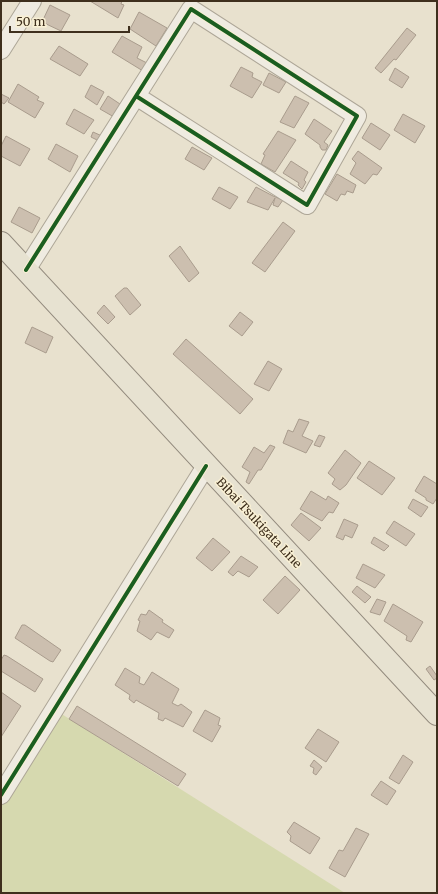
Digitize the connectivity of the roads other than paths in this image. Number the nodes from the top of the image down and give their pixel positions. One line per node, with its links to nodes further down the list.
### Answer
1 (32, 1): 2 (street)
2 (1, 50)
3 (136, 96): 3 (street); 5 (street)
4 (1, 243): 5 (main road, Bibai Tsukigata Line)
5 (26, 270): 6 (main road, Bibai Tsukigata Line)
6 (206, 466): 7 (main road, Bibai Tsukigata Line); 8 (street)
7 (437, 714)
8 (1, 795)

